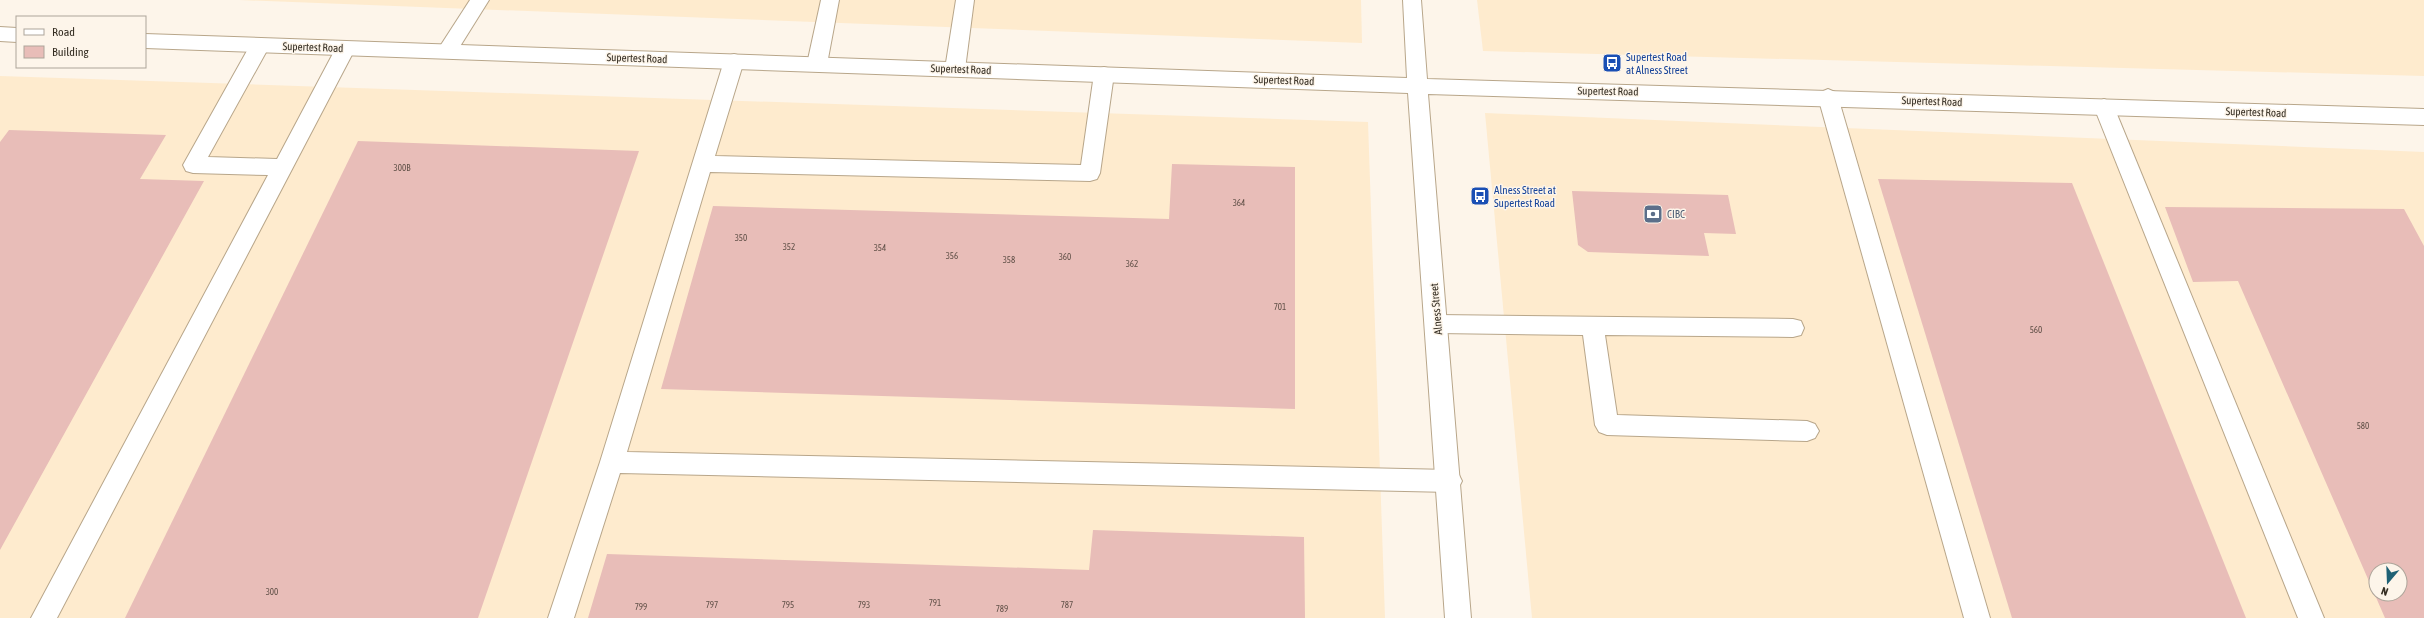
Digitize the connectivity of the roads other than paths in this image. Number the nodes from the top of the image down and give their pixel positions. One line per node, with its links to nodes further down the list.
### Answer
1 (480, 0): 8 (street)
2 (830, 0): 10 (street)
3 (965, 0): 11 (street)
4 (1412, 0): 13 (street, Alness Street)
5 (146, 40): 6 (street, Supertest Road)
6 (260, 45): 7 (street, Supertest Road); 18 (street)
7 (345, 49): 8 (street, Supertest Road); 18 (street)
8 (447, 51): 9 (street, Supertest Road)
9 (734, 61): 10 (street, Supertest Road); 17 (street)
10 (817, 64): 11 (street, Supertest Road)
11 (955, 69): 12 (street, Supertest Road)
12 (1104, 74): 13 (street, Supertest Road); 17 (street)
13 (1417, 86): 14 (street, Supertest Road); 19 (street, Alness Street)
14 (1828, 97): 15 (street, Supertest Road); 28 (street)
15 (2104, 107): 16 (street, Supertest Road); 29 (street)
16 (2424, 118)
17 (703, 164): 23 (street)
18 (283, 167): 25 (street)
19 (1437, 324): 20 (street); 24 (street, Alness Street)
20 (1593, 327): 21 (street); 22 (street)
21 (1793, 328)
22 (1807, 431)
23 (612, 462): 24 (street); 26 (street)
24 (1450, 481): 27 (street, Alness Street)
25 (44, 618)
26 (561, 618)
27 (1458, 618)
28 (1977, 618)
29 (2311, 618)

